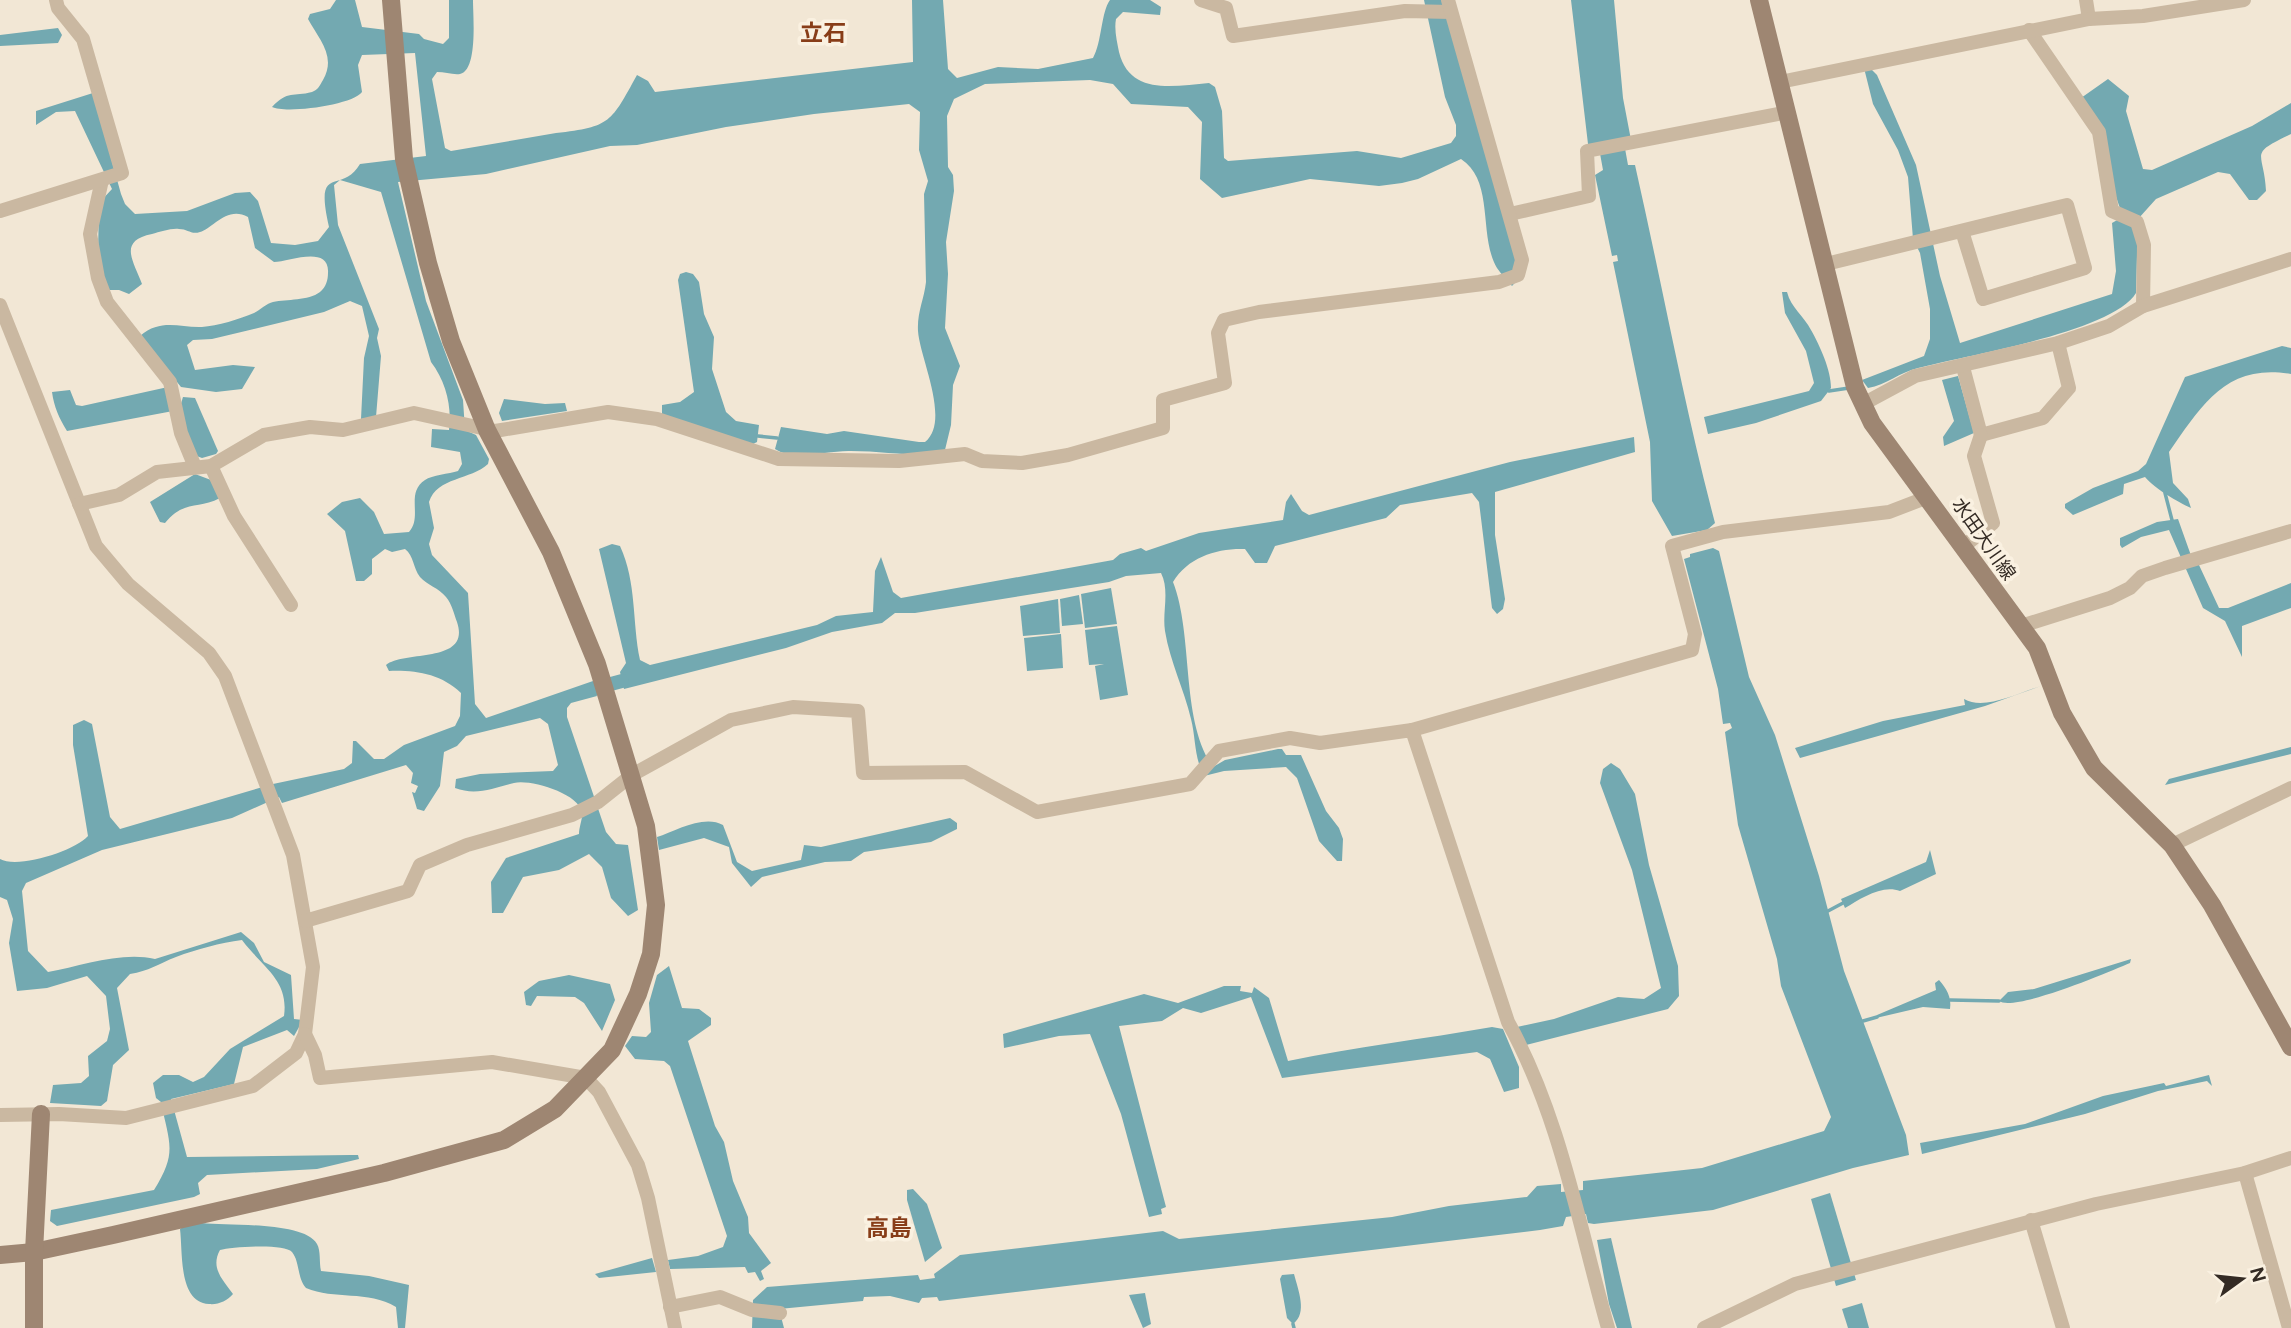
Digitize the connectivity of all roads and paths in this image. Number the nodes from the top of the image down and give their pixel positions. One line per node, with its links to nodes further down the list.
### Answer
1 (56, 0): 12 (street)
2 (391, 0): 23 (street)
3 (1201, 0): 7 (street)
4 (1759, 0): 10 (street, 水田大川線)
5 (2086, 0): 8 (street)
6 (2244, 0): 8 (street)
7 (1449, 6): 14 (street)
8 (2089, 19): 9 (street)
9 (2029, 30): 10 (street); 19 (street)
10 (1780, 82): 11 (street, 水田大川線)
11 (1788, 112): 14 (street); 17 (street, 水田大川線)
12 (102, 180): 13 (street); 26 (street)
13 (0, 211)
14 (1510, 214): 23 (street)
15 (1962, 231): 15 (street); 17 (street)
16 (2291, 259): 19 (street)
17 (1826, 264): 22 (street, 水田大川線)
18 (0, 305): 28 (street)
19 (2143, 306): 20 (street)
20 (2058, 343): 21 (street); 24 (street)
21 (1963, 367): 22 (street); 24 (street)
22 (1863, 404): 27 (street, 水田大川線)
23 (487, 430): 25 (street); 34 (street)
24 (1980, 435): 30 (street)
25 (211, 466): 26 (street); 31 (street)
26 (195, 467): 28 (street)
27 (1928, 497): 30 (street, 水田大川線); 33 (street)
28 (79, 504): 37 (street)
29 (2291, 531): 32 (street)
30 (1964, 546): 32 (street, 水田大川線)
31 (291, 605)
32 (2021, 626): 36 (street, 水田大川線)
33 (1412, 730): 34 (street); 52 (street)
34 (632, 775): 37 (street); 40 (street)
35 (2291, 788): 36 (street)
36 (2172, 845): 39 (street, 水田大川線)
37 (305, 921): 38 (street)
38 (305, 1034): 40 (street); 41 (street)
39 (2291, 1047)
40 (586, 1078): 46 (street); 48 (street)
41 (41, 1114): 42 (street); 46 (street)
42 (0, 1115)
43 (2291, 1158): 44 (street)
44 (2245, 1172): 45 (street); 55 (street)
45 (2031, 1220): 53 (street); 54 (street)
46 (34, 1252): 47 (street); 50 (street)
47 (0, 1255)
48 (670, 1307): 49 (street); 51 (street)
49 (780, 1313)
50 (34, 1328)
51 (675, 1328)
52 (1608, 1328)
53 (1704, 1328)
54 (2063, 1328)
55 (2289, 1328)

